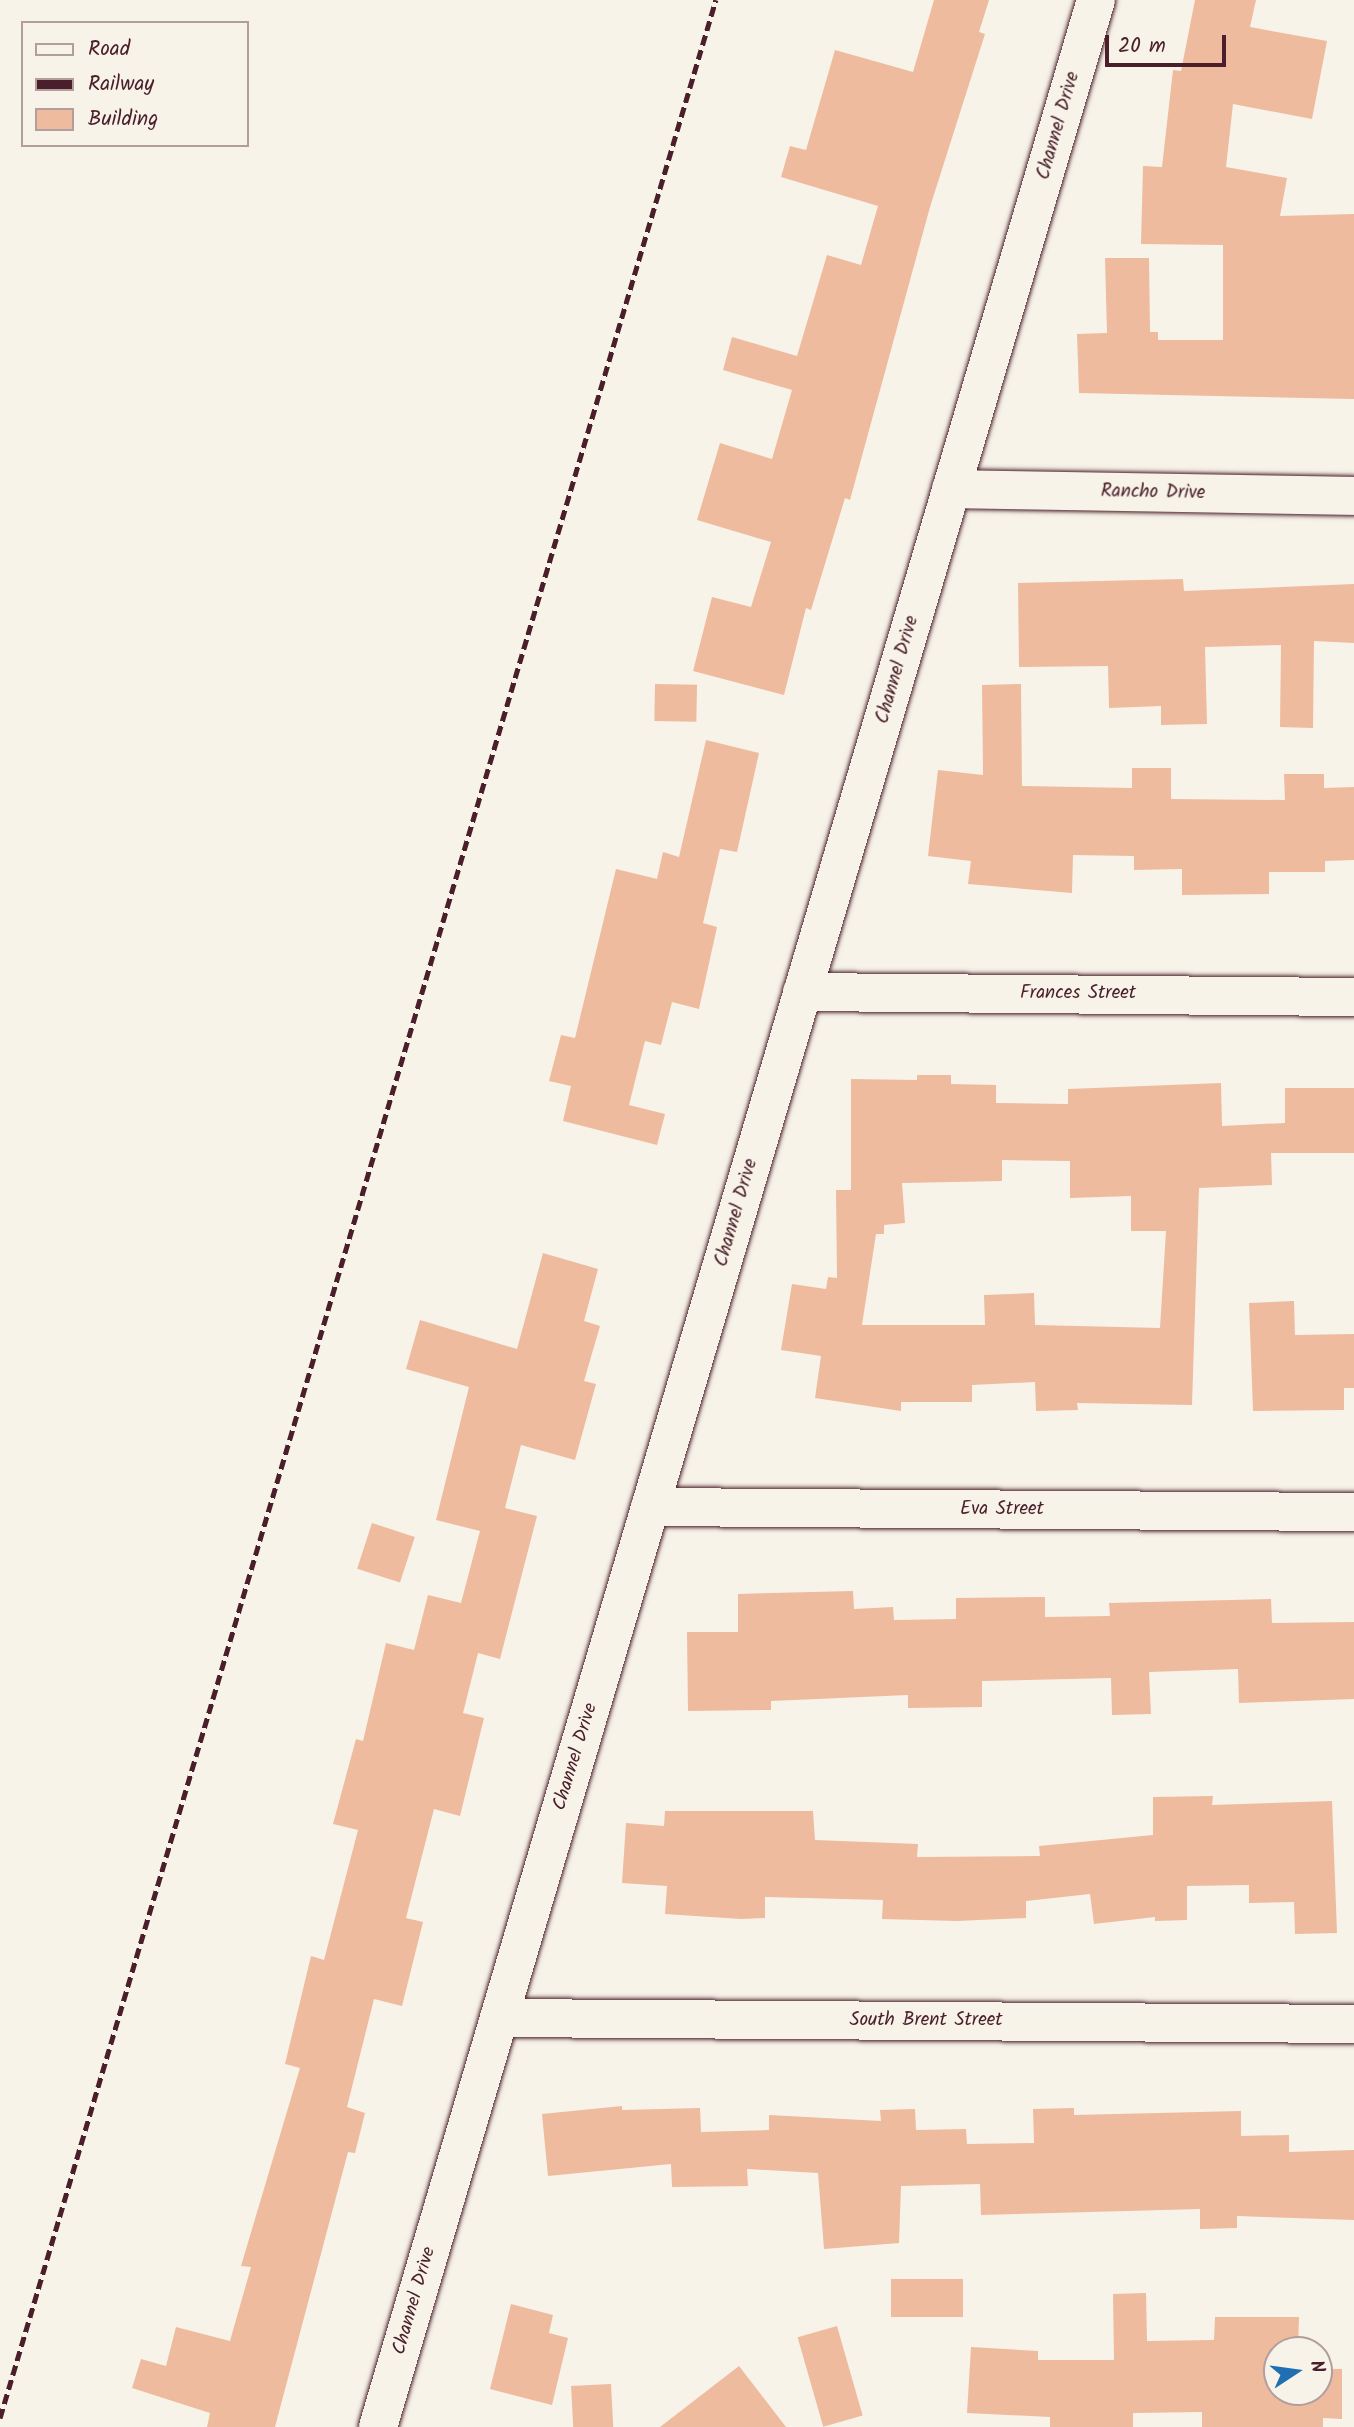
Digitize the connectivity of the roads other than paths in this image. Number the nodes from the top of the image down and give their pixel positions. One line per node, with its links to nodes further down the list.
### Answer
1 (1096, 0): 2 (street, Channel Drive)
2 (951, 489): 3 (street, Rancho Drive); 4 (street, Channel Drive)
3 (1354, 496)
4 (802, 992): 5 (street, Frances Street); 6 (street, Channel Drive)
5 (1354, 997)
6 (650, 1507): 7 (street, Eva Street); 8 (street, Channel Drive)
7 (1354, 1512)
8 (499, 2018): 9 (street, South Brent Street); 10 (street, Channel Drive)
9 (1354, 2024)
10 (378, 2427)

